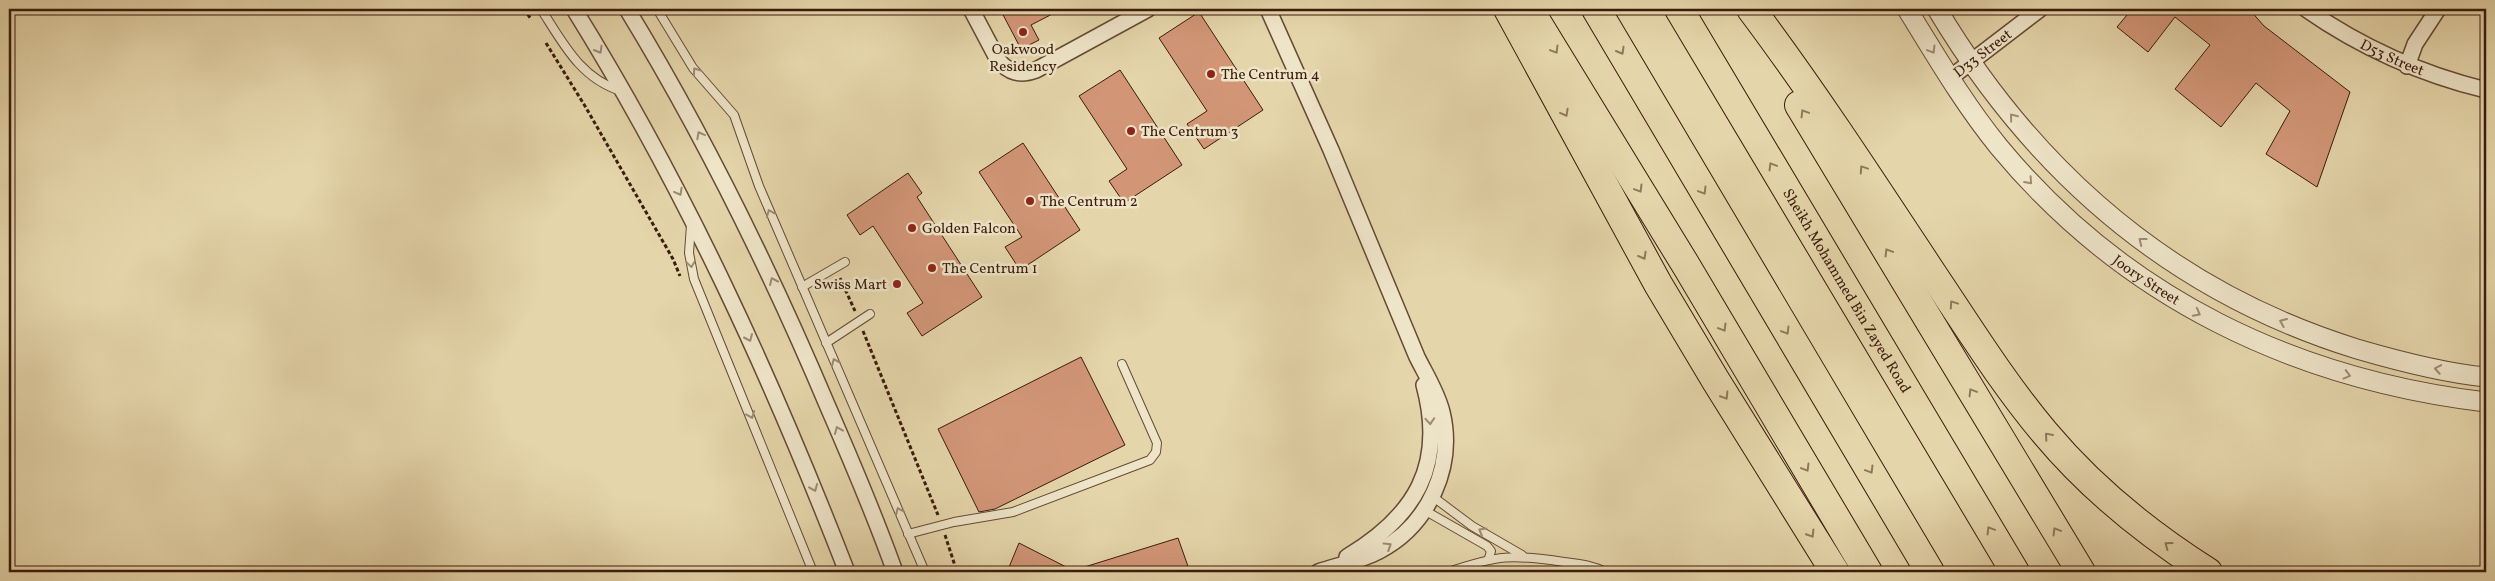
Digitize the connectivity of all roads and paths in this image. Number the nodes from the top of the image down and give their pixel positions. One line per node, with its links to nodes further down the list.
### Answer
1 (524, 9): 19 (path)
2 (541, 9): 25 (lane)
3 (574, 9): 25 (street, one-way to 25)
4 (627, 9): 47 (street, one-way to 4)
5 (657, 9): 30 (lane, one-way to 5)
6 (971, 9): 7 (street)
7 (1148, 9)
8 (1268, 9): 34 (street)
9 (1508, 9): 52 (highway, one-way to 52)
10 (1529, 9): 53 (highway, one-way to 53)
11 (1596, 9): 54 (highway, one-way to 54)
12 (1680, 9): 55 (highway, Sheikh Mohammed Bin Zayed Road, one-way to 12)
13 (1750, 9): 56 (highway, one-way to 13); 57 (highway, one-way to 13)
14 (1907, 9): 23 (street, Joory Street, one-way to 23)
15 (1937, 9): 21 (street, Joory Street)
16 (2040, 9): 21 (street, D33 Street)
17 (2306, 9): 22 (street, D53 Street)
18 (2438, 9): 22 (street)
19 (534, 25)
20 (545, 41): 29 (path)
21 (1971, 62): 23 (street, D33 Street); 36 (street, Joory Street, one-way to 21)
22 (2407, 66): 24 (street, D53 Street)
23 (1950, 78): 37 (street, Joory Street, one-way to 37)
24 (2486, 90)
25 (624, 92): 26 (street, one-way to 26)
26 (692, 216): 45 (lane, one-way to 45); 46 (street, one-way to 46)
27 (845, 262): 28 (lane)
28 (835, 268): 30 (lane); 32 (path)
29 (680, 278)
30 (802, 287): 33 (lane)
31 (870, 314): 32 (lane)
32 (859, 321): 33 (lane); 40 (path)
33 (826, 343): 41 (lane, one-way to 33)
34 (1417, 357): 38 (street); 44 (street, one-way to 44)
35 (1122, 364): 40 (lane)
36 (2486, 377)
37 (2486, 402)
38 (1432, 496): 39 (street); 42 (lane, one-way to 38)
39 (1424, 510): 43 (lane); 44 (street, one-way to 39)
40 (942, 525): 41 (lane); 49 (path)
41 (908, 534): 48 (lane)
42 (1524, 556): 43 (lane); 51 (lane)
43 (1489, 558): 50 (lane)
44 (1322, 571)
45 (813, 572)
46 (846, 572)
47 (895, 572)
48 (925, 572)
49 (957, 572)
50 (1448, 572)
51 (1605, 572)
52 (1835, 572)
53 (1868, 572)
54 (1930, 572)
55 (2015, 572)
56 (2082, 572)
57 (2208, 572)

